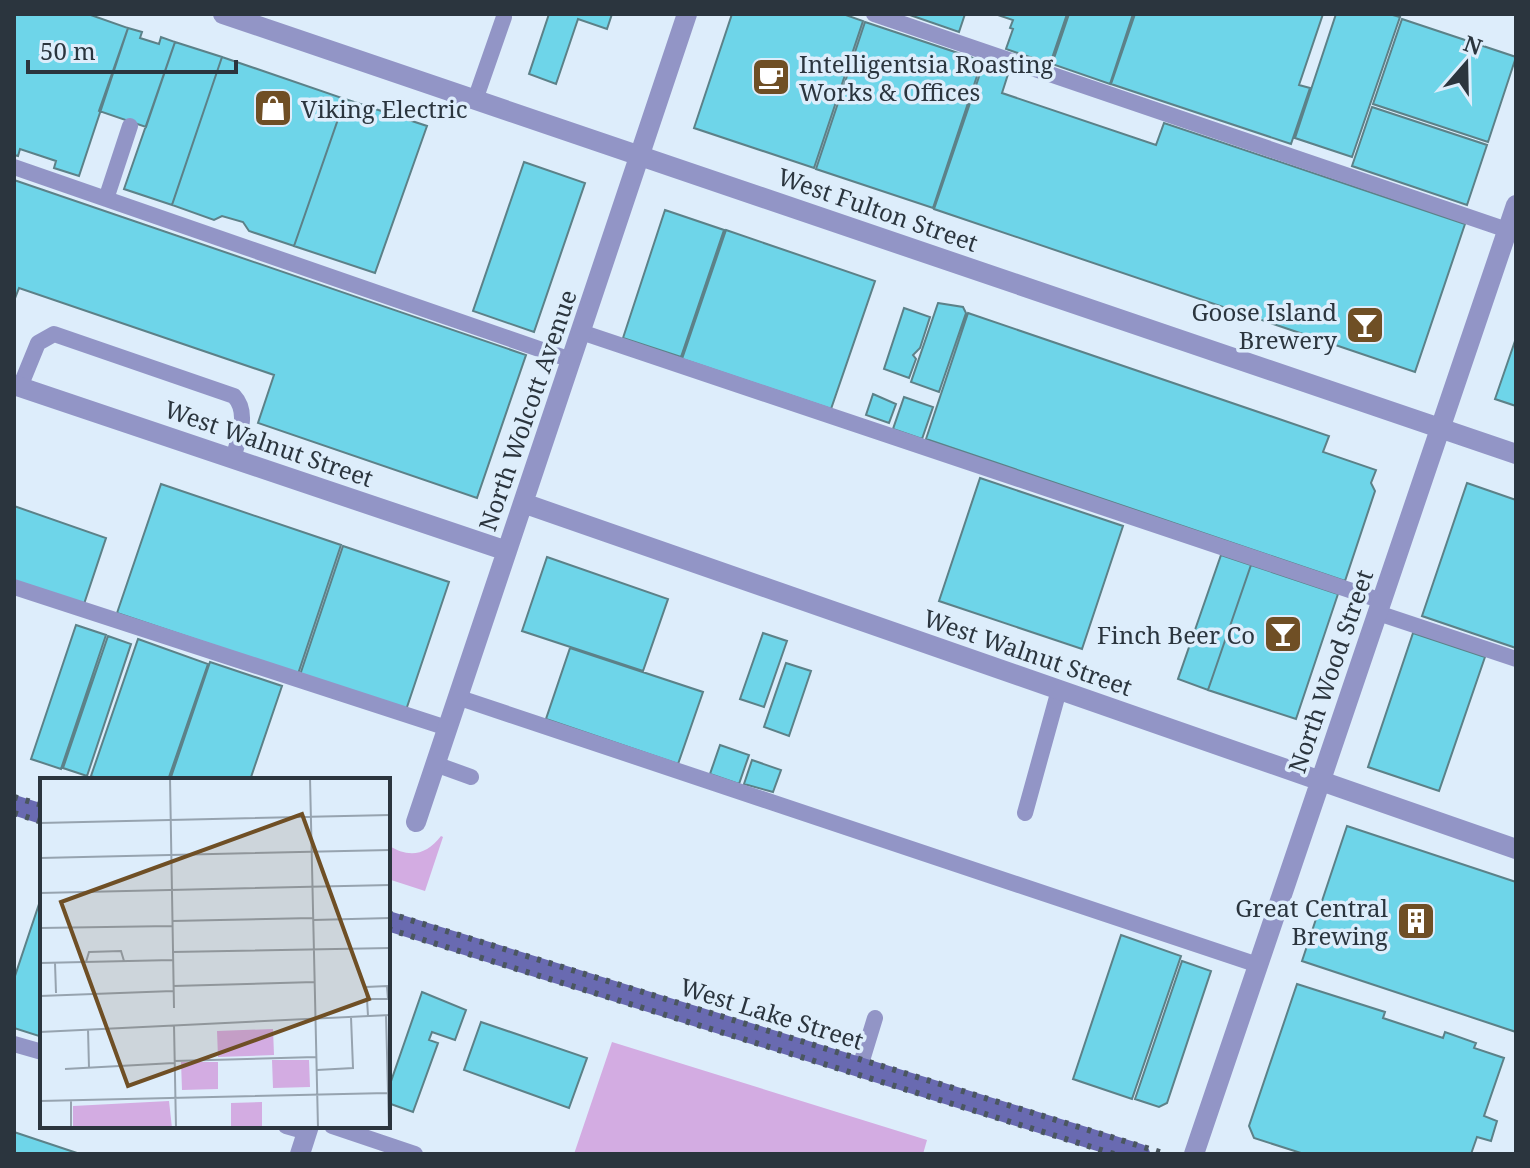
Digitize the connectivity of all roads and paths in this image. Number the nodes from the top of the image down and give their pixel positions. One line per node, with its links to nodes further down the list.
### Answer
1 (223, 14): 5 (street, West Fulton Street)
2 (687, 14): 7 (street, North Wolcott Avenue)
3 (874, 14): 11 (lane)
4 (504, 17): 5 (lane)
5 (475, 100): 7 (street, West Fulton Street)
6 (130, 126): 9 (lane)
7 (639, 156): 12 (street, North Wolcott Avenue); 15 (street, West Fulton Street)
8 (14, 167): 9 (lane)
9 (106, 199): 13 (lane)
10 (1516, 205): 11 (street, North Wood Street)
11 (1512, 231): 15 (street, North Wood Street)
12 (581, 332): 13 (street, North Wolcott Avenue); 21 (lane)
13 (571, 360): 18 (street, North Wolcott Avenue)
14 (17, 386): 17 (street, West Walnut Street); 17 (lane)
15 (1440, 428): 16 (street, West Fulton Street); 21 (street, North Wood Street)
16 (1516, 454)
17 (233, 459): 19 (street, West Walnut Street)
18 (523, 503): 19 (street, North Wolcott Avenue); 23 (street, West Walnut Street)
19 (507, 551): 24 (street, North Wolcott Avenue)
20 (14, 587): 25 (lane)
21 (1380, 607): 22 (lane); 28 (street, North Wood Street)
22 (1516, 659)
23 (1059, 690): 28 (street, West Walnut Street); 31 (lane)
24 (457, 697): 25 (street, North Wolcott Avenue); 35 (lane)
25 (447, 728): 26 (street, North Wolcott Avenue)
26 (435, 764): 27 (lane); 32 (street, North Wolcott Avenue)
27 (471, 777)
28 (1320, 781): 33 (street, West Walnut Street); 35 (street, North Wood Street)
29 (14, 805): 30 (main road)
30 (40, 813)
31 (1025, 813)
32 (416, 822)
33 (1516, 849)
34 (390, 922): 39 (main road, West Lake Street)
35 (1258, 965): 45 (street, North Wood Street)
36 (875, 1018): 39 (lane)
37 (14, 1044): 38 (lane)
38 (40, 1051)
39 (860, 1067): 44 (main road, West Lake Street)
40 (338, 1128): 43 (lane)
41 (308, 1129): 42 (street)
42 (300, 1154)
43 (415, 1154)
44 (1140, 1154)
45 (1194, 1154)

